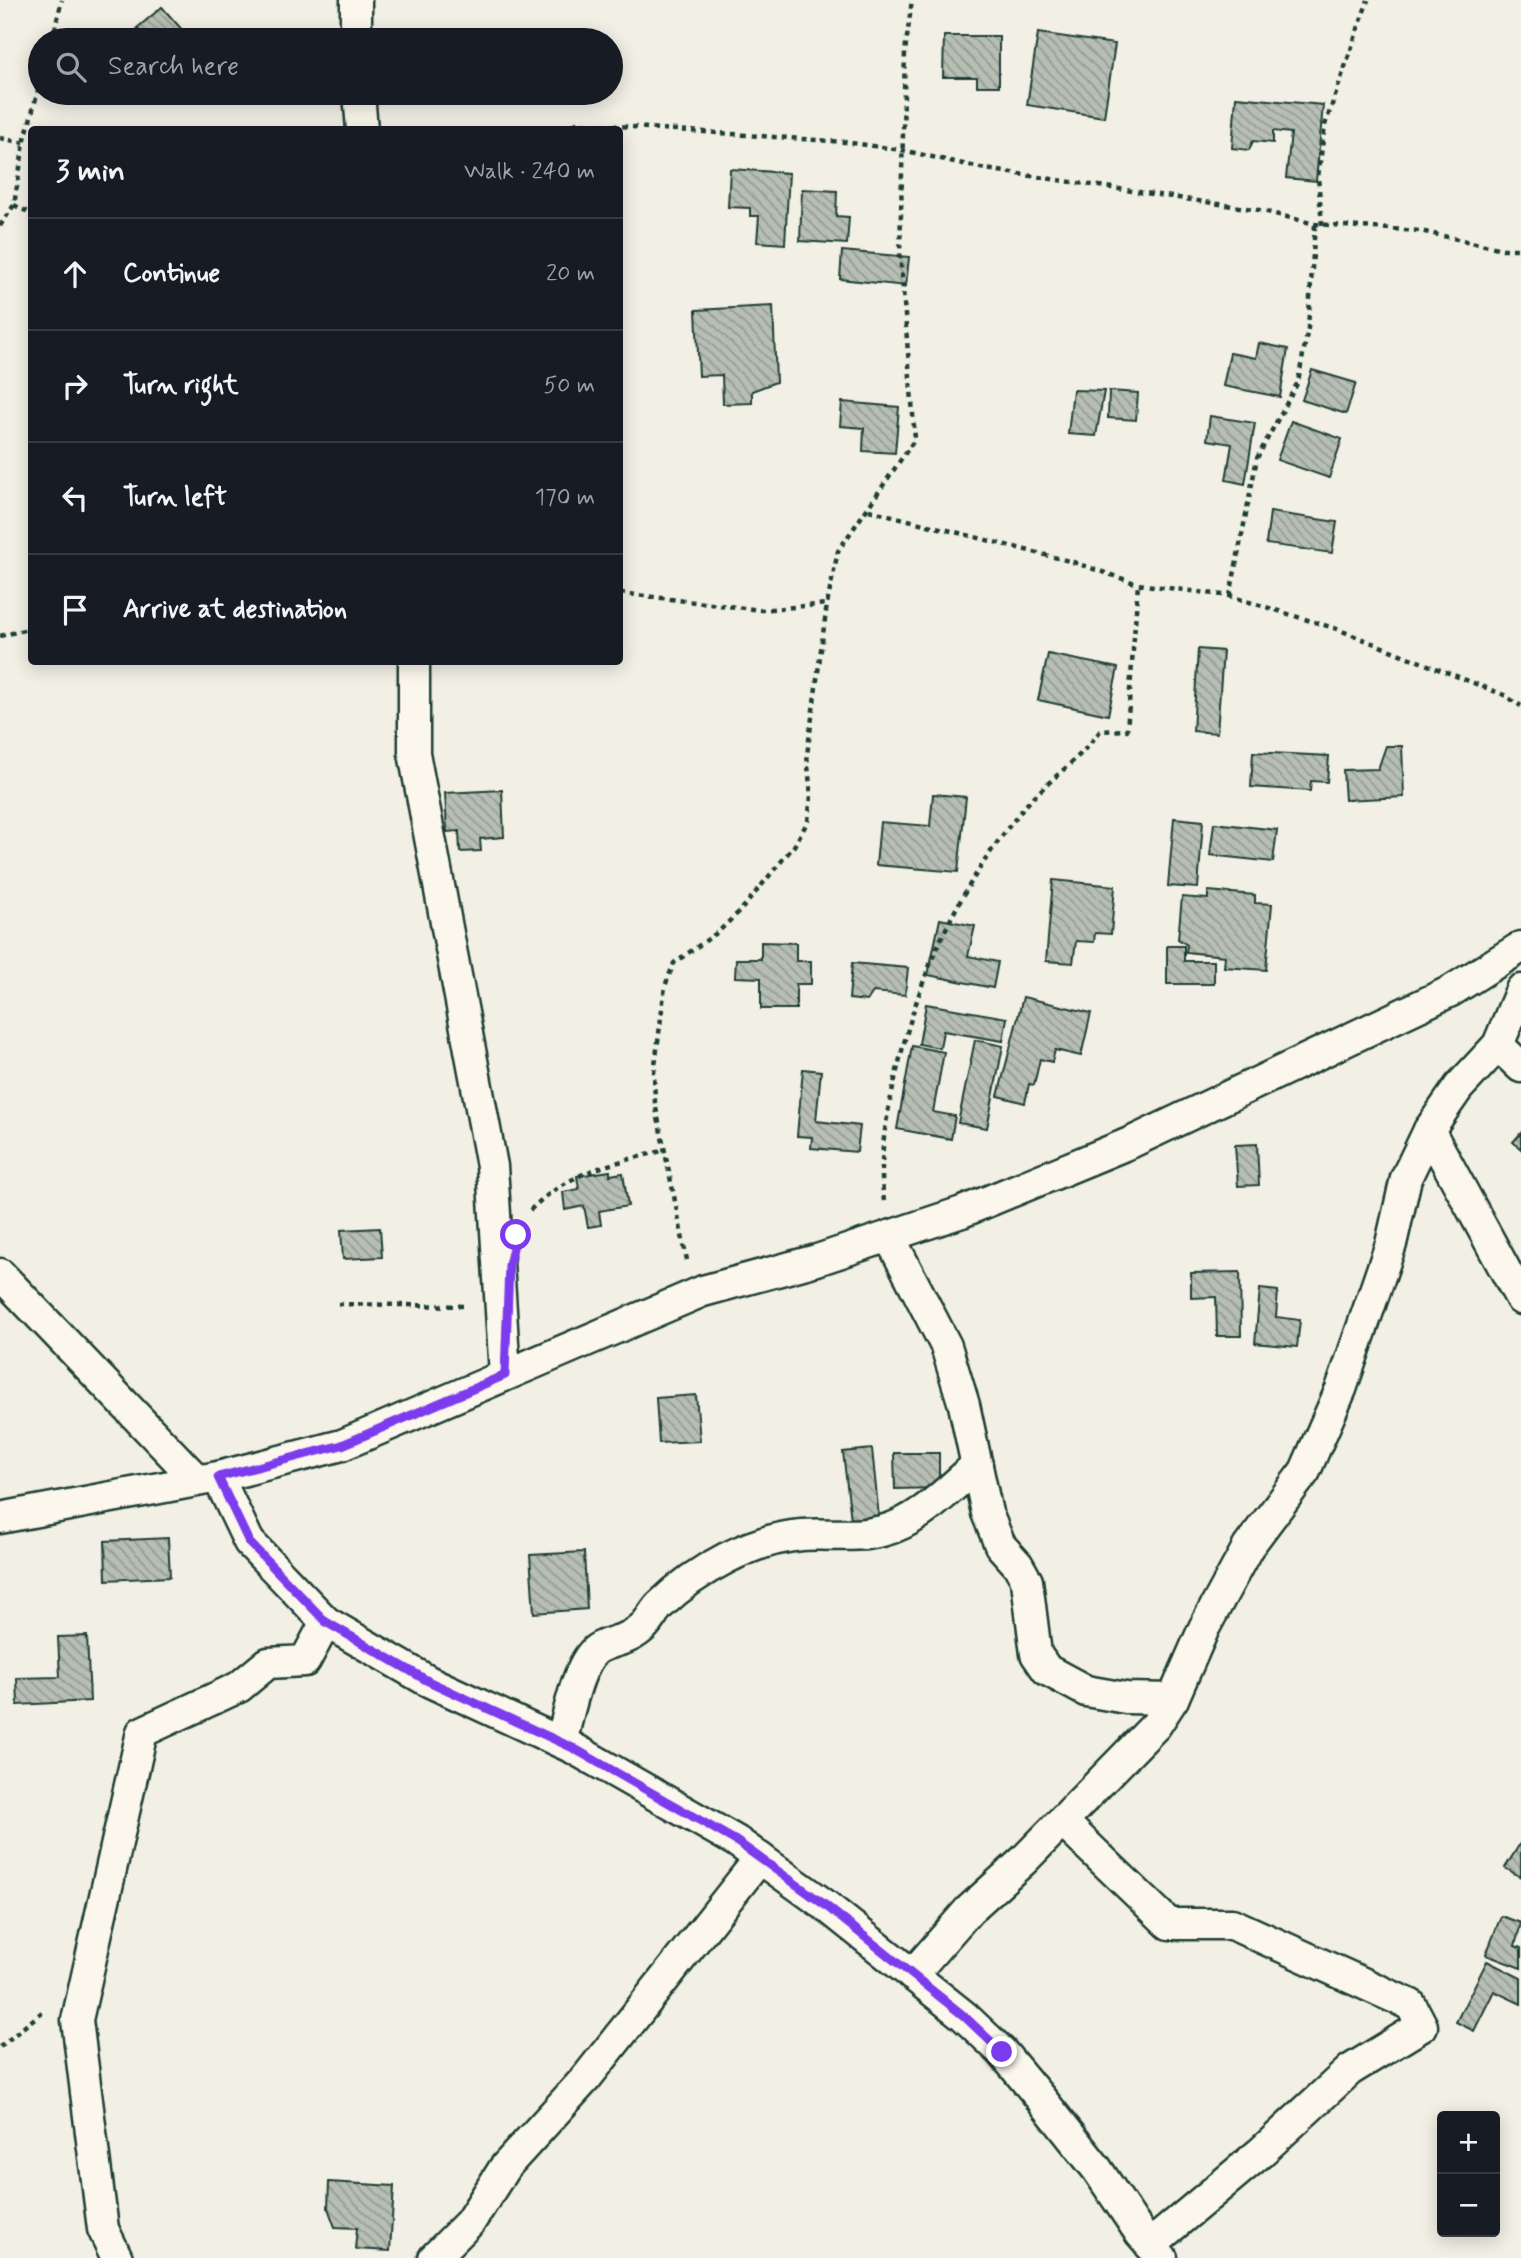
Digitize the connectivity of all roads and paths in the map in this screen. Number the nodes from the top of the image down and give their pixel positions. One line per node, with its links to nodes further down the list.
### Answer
1 (62, 0): 5 (path)
2 (356, 0): 6 (street)
3 (912, 0): 15 (path)
4 (1368, 0): 18 (path)
5 (55, 28)
6 (356, 28)
7 (34, 105): 14 (path)
8 (360, 105): 9 (street)
9 (362, 126)
10 (571, 126): 11 (path)
11 (619, 126)
12 (623, 126): 15 (path)
13 (0, 138): 14 (path)
14 (23, 143): 16 (path)
15 (902, 150): 18 (path); 21 (path)
16 (14, 205): 17 (path); 19 (path)
17 (28, 212)
18 (1318, 225): 20 (path); 24 (path)
19 (0, 226)
20 (1521, 249)
21 (869, 510): 22 (path); 25 (path)
22 (1138, 584): 24 (path); 37 (path)
23 (623, 593): 25 (path)
24 (1230, 596): 29 (path)
25 (827, 604): 35 (path)
26 (28, 629): 27 (path)
27 (0, 636)
28 (414, 665): 41 (street)
29 (1521, 706)
30 (1521, 947): 37 (street)
31 (1521, 990): 32 (street)
32 (1498, 1045): 33 (street); 34 (street)
33 (1521, 1067)
34 (1429, 1130): 40 (street); 48 (street)
35 (662, 1151): 36 (path); 39 (path)
36 (525, 1218)
37 (889, 1237): 39 (street); 44 (street)
38 (0, 1273): 45 (street)
39 (694, 1295): 43 (street)
40 (1521, 1299)
41 (500, 1300): 42 (path); 43 (street)
42 (338, 1304)
43 (505, 1375): 45 (street)
44 (977, 1465): 48 (street); 49 (street)
45 (207, 1478): 46 (street); 47 (street)
46 (0, 1518)
47 (326, 1622): 49 (street); 54 (street)
48 (1173, 1699): 50 (street)
49 (561, 1742): 51 (street)
50 (1063, 1822): 52 (street); 53 (street)
51 (760, 1858): 52 (street); 55 (street)
52 (912, 1975): 53 (street)
53 (1156, 2251)
54 (117, 2258)
55 (434, 2258)

